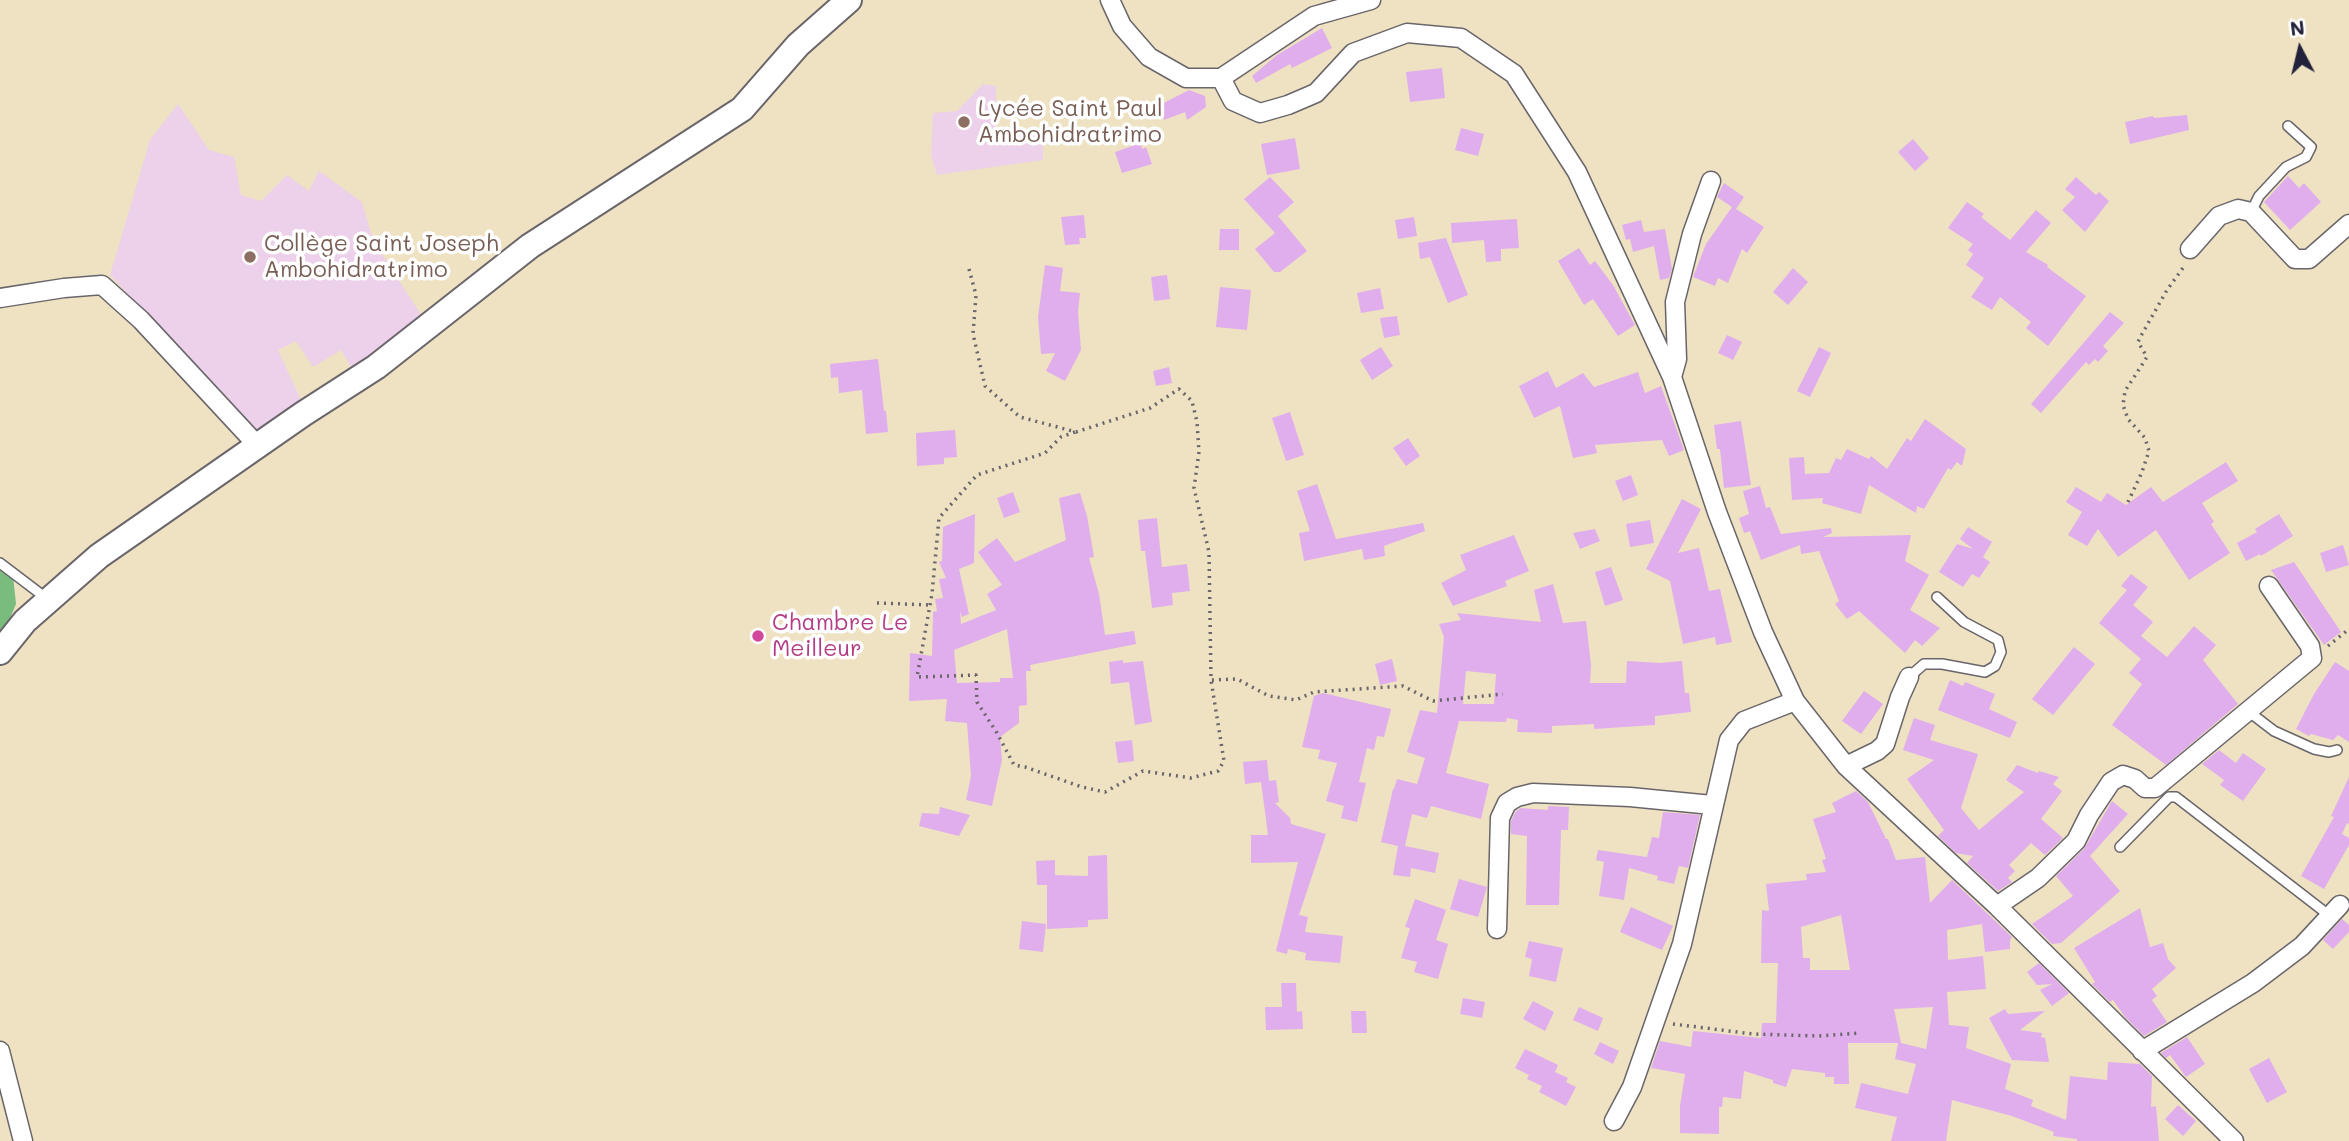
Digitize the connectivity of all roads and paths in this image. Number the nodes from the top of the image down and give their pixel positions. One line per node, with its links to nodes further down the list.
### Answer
1 (1110, 0): 4 (street)
2 (1371, 0): 4 (street)
3 (841, 3): 14 (street)
4 (1221, 78): 12 (street)
5 (2288, 126): 7 (lane)
6 (1711, 181): 12 (street)
7 (2251, 212): 8 (street); 9 (street)
8 (2349, 224)
9 (2190, 249): 15 (path)
10 (969, 269): 13 (path)
11 (0, 299): 14 (street)
12 (1672, 377): 28 (street)
13 (1076, 432): 21 (path); 26 (path)
14 (258, 446): 19 (street)
15 (2128, 502)
16 (0, 563): 19 (lane)
17 (2269, 586): 24 (street)
18 (1937, 597): 25 (lane)
19 (48, 600): 23 (street)
20 (877, 603): 21 (path)
21 (930, 605): 26 (path)
22 (2349, 629): 24 (path)
23 (0, 652)
24 (2312, 658): 29 (street)
25 (1909, 677): 31 (street)
26 (1211, 680): 27 (path)
27 (1503, 694)
28 (1795, 701): 31 (street); 32 (street)
29 (2248, 711): 30 (lane); 34 (street)
30 (2337, 750)
31 (1846, 766): 34 (street)
32 (1712, 805): 36 (street); 37 (street)
33 (2120, 847): 35 (lane)
34 (1997, 906): 40 (street)
35 (2335, 911): 40 (street)
36 (1497, 929)
37 (1655, 1022): 38 (path); 41 (street)
38 (1860, 1033)
39 (0, 1051): 43 (street)
40 (2142, 1051): 42 (street)
41 (1614, 1121)
42 (2215, 1133): 44 (street)
43 (23, 1141)
44 (2234, 1141)

